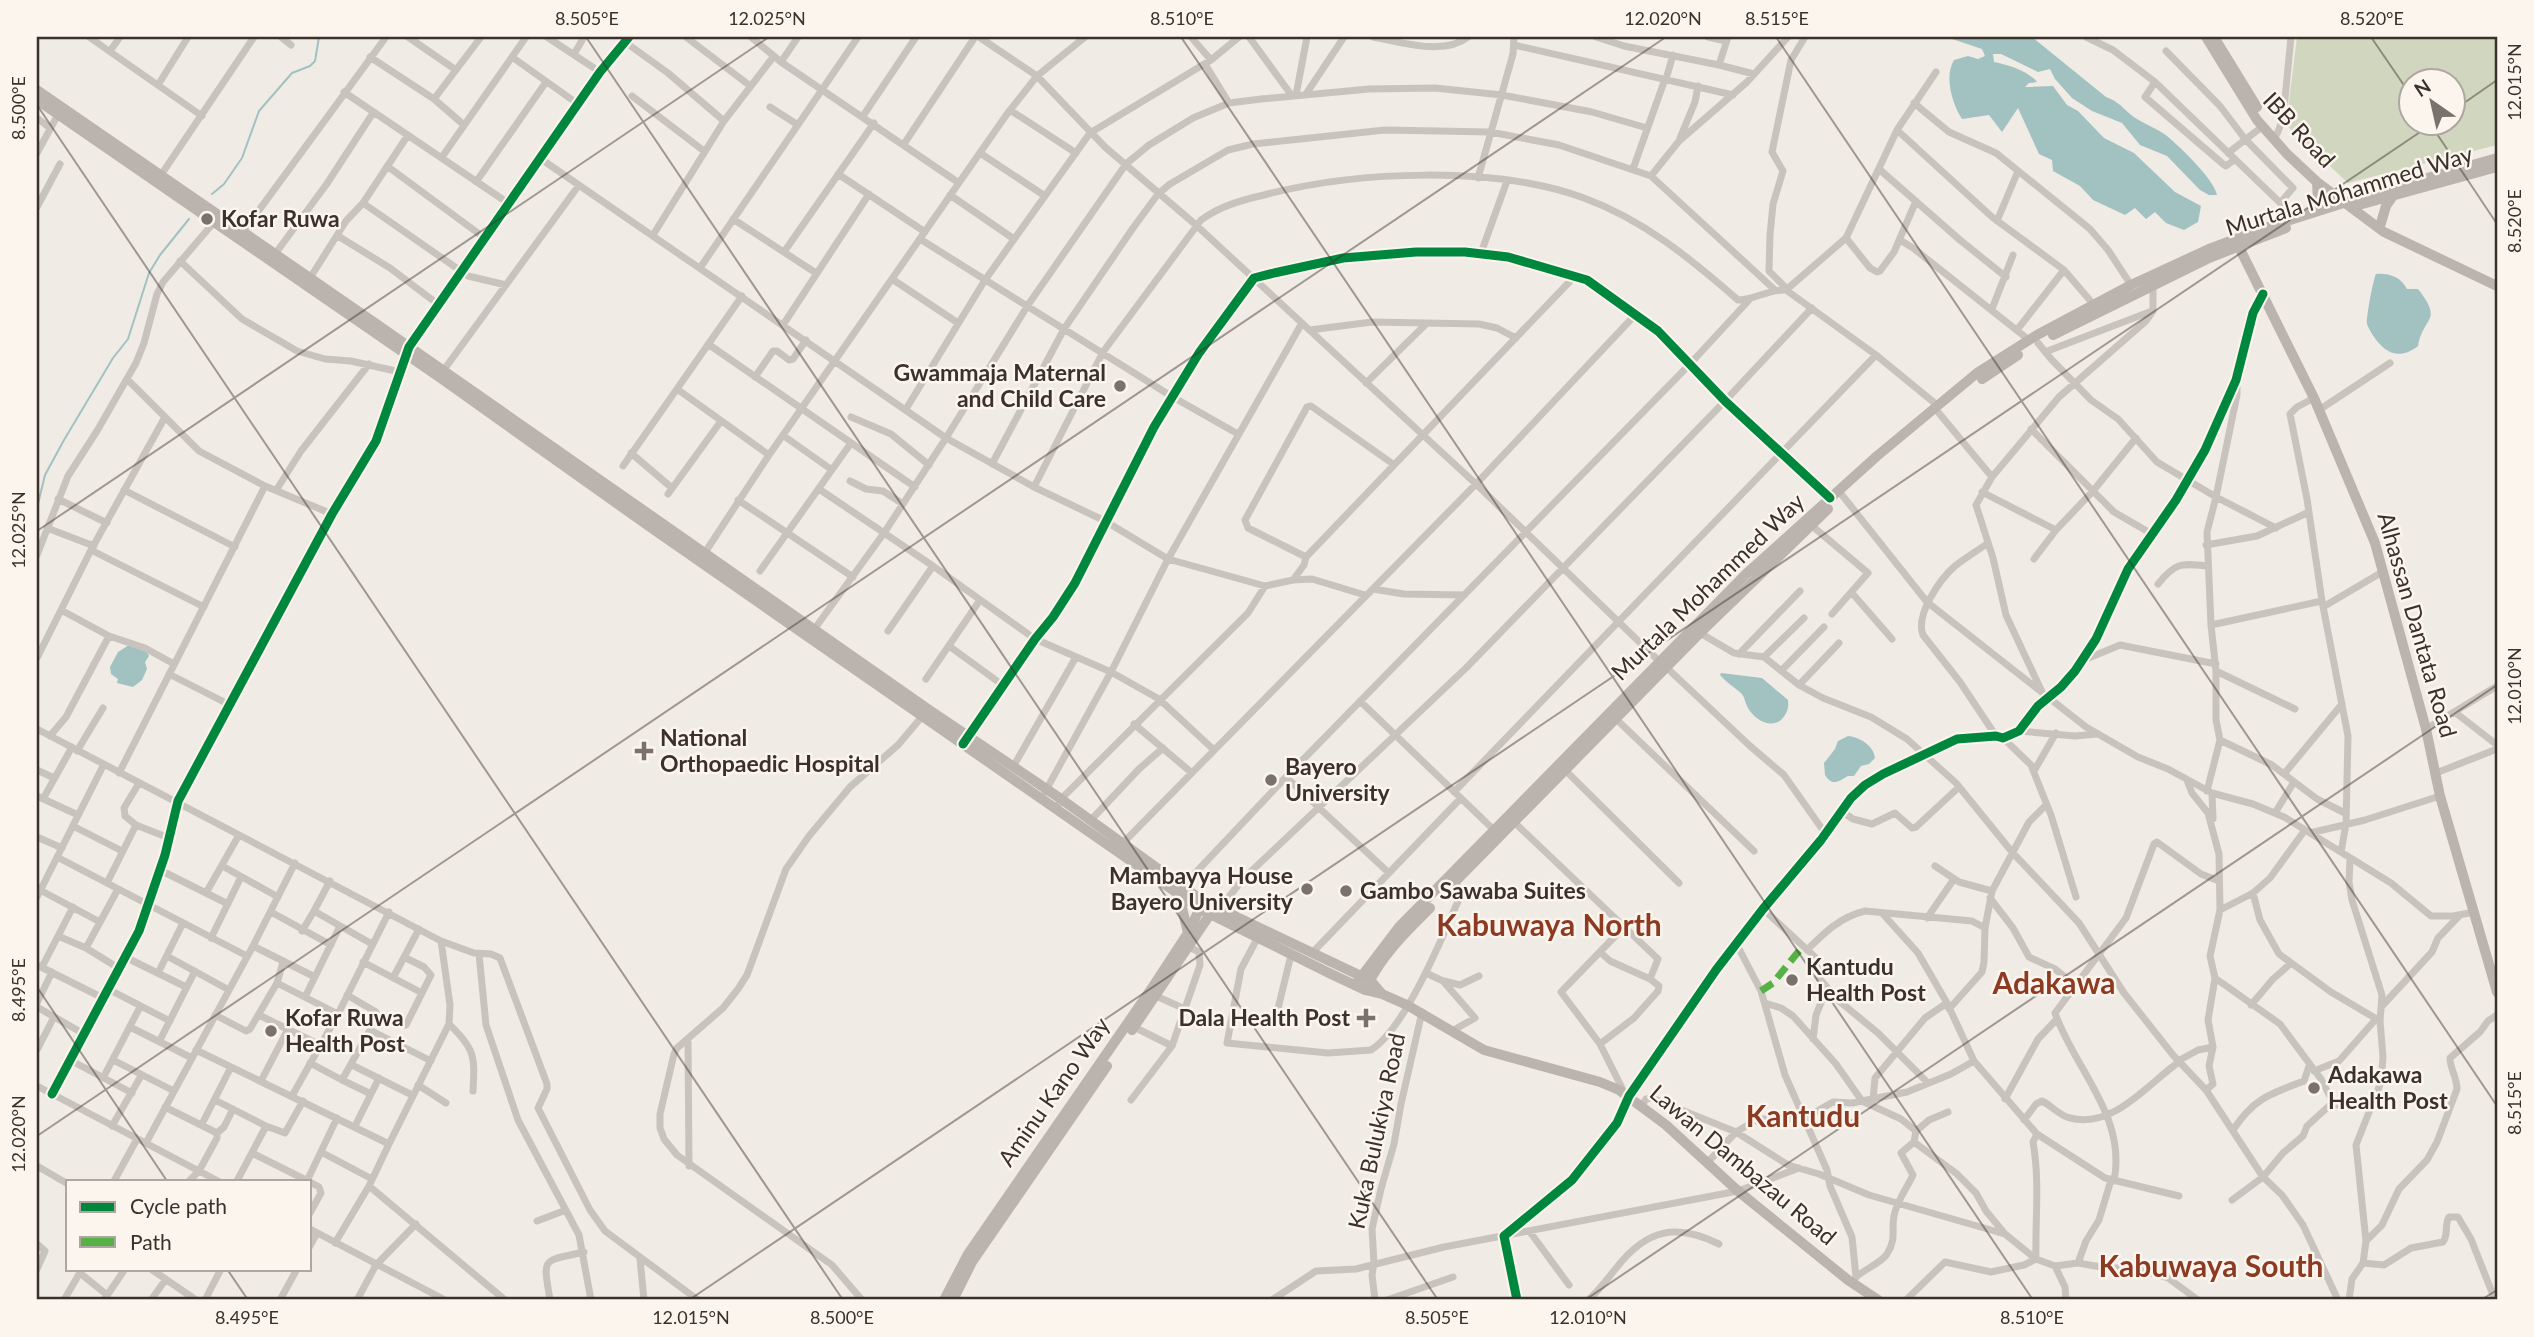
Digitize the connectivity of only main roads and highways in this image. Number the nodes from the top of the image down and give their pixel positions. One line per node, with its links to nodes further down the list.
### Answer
1 (2207, 37): 8 (main road, IBB Road)
2 (2214, 37): 10 (main road, IBB Road)
3 (37, 90): 5 (main road)
4 (37, 100): 5 (main road)
5 (60, 111): 17 (main road); 17 (main road)
6 (2497, 158): 10 (main road, Murtala Mohammed Way)
7 (2497, 167): 9 (main road, Murtala Mohammed Way)
8 (2317, 182): 10 (main road, IBB Road); 11 (main road)
9 (2393, 196): 10 (main road, Murtala Mohammed Way); 12 (main road)
10 (2351, 204): 11 (main road, Murtala Mohammed Way); 12 (main road, IBB Road); 13 (main road, Murtala Mohammed Way); 15 (main road, IBB Road)
11 (2309, 214): 13 (main road, Murtala Mohammed Way)
12 (2381, 223): 14 (main road, IBB Road)
13 (2236, 242): 16 (main road, Murtala Mohammed Way); 16 (main road, Murtala Mohammed Way); 32 (main road, Alhassan Dantata Road)
14 (2497, 280)
15 (2497, 286)
16 (2037, 345): 18 (main road, Murtala Mohammed Way)
17 (408, 351): 19 (main road); 19 (main road)
18 (1938, 408): 20 (main road, Murtala Mohammed Way); 20 (main road, Murtala Mohammed Way)
19 (702, 557): 21 (main road)
20 (1663, 664): 29 (main road, Murtala Mohammed Way); 31 (main road, Murtala Mohammed Way)
21 (966, 740): 22 (main road); 22 (main road)
22 (1021, 779): 23 (main road)
23 (1059, 804): 24 (main road); 24 (main road)
24 (1119, 847): 25 (main road)
25 (1181, 891): 26 (main road); 28 (main road)
26 (1209, 909): 27 (main road); 28 (main road, Aminu Kano Way); 30 (main road)
27 (1226, 922): 28 (main road); 31 (main road)
28 (1194, 932): 33 (main road, Aminu Kano Way); 33 (main road, Aminu Kano Way)
29 (1374, 958): 30 (main road); 31 (main road, Murtala Mohammed Way)
30 (1344, 967): 31 (main road)
31 (1363, 983): 36 (main road, Lawan Dambazau Road)
32 (2497, 992)
33 (1030, 1170): 34 (main road, Aminu Kano Way); 35 (main road, Aminu Kano Way)
34 (944, 1300)
35 (953, 1300)
36 (1878, 1300)

